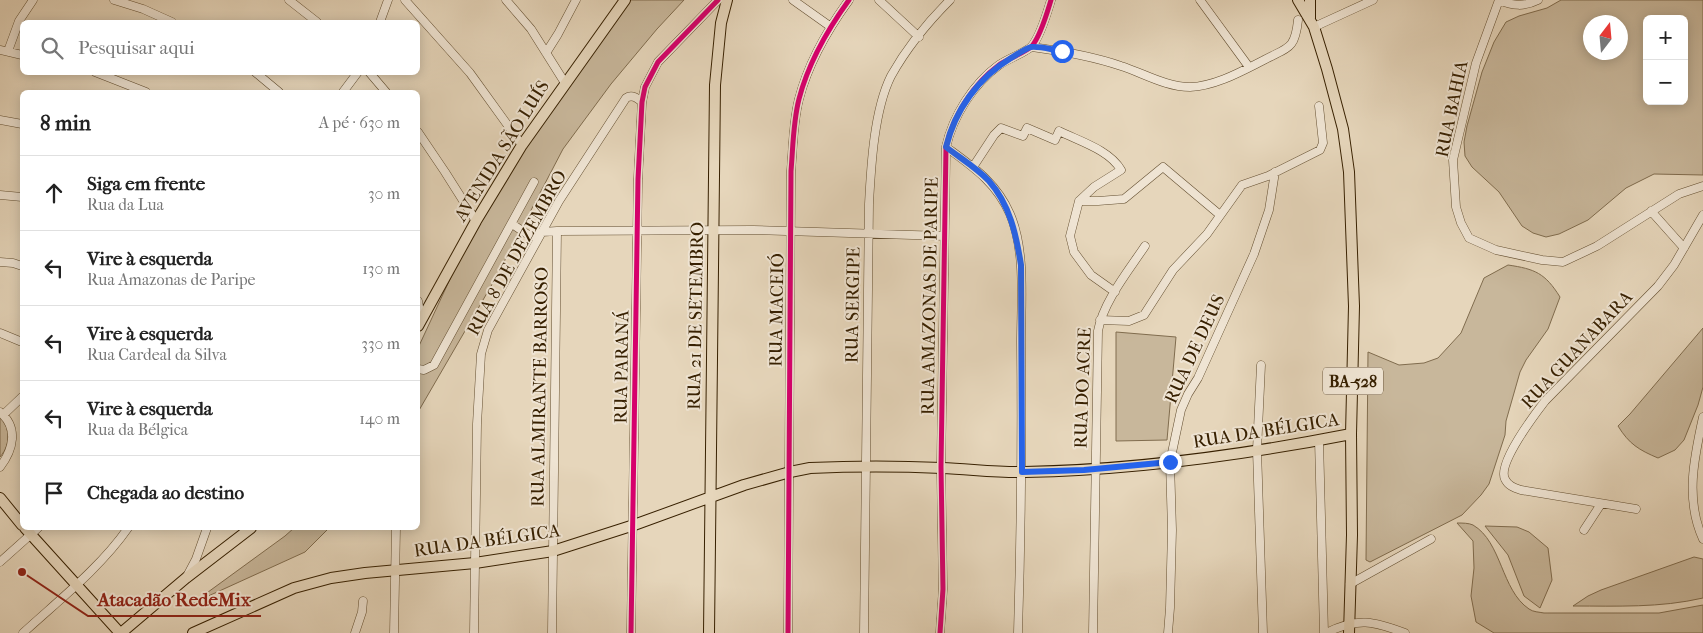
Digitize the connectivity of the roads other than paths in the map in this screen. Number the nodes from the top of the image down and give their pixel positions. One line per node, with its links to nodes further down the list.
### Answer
1 (33, 0): 31 (street)
2 (114, 0): 23 (street)
3 (289, 0): 24 (street)
4 (388, 0): 25 (street)
5 (405, 0): 49 (street)
6 (506, 0): 32 (street)
7 (576, 0): 32 (street)
8 (625, 0): 39 (main road, AVENIDA SÃO LUÍS)
9 (718, 0): 44 (street, RUA PARANÁ)
10 (727, 0): 64 (main road, RUA 21 DE SETEMBRO)
11 (794, 0): 28 (street)
12 (849, 0): 28 (street, RUA MACEIÓ)
13 (879, 0): 29 (street)
14 (950, 0): 29 (street, RUA SERGIPE)
15 (1052, 0): 30 (street)
16 (1200, 0): 34 (street)
17 (1298, 0): 27 (main road, BA-528)
18 (1310, 0): 27 (main road)
19 (1373, 0): 22 (street)
20 (1499, 0): 21 (street); 58 (street, RUA BAHIA)
21 (1538, 0)
22 (1360, 3): 27 (street)
23 (168, 20)
24 (314, 20)
25 (381, 20)
26 (1298, 20): 34 (street)
27 (1312, 23): 84 (main road, BA-528)
28 (831, 27): 66 (street, RUA MACEIÓ)
29 (918, 37): 68 (street, RUA SERGIPE)
30 (1032, 47): 34 (street); 50 (street, RUA AMAZONAS DE PARIPE)
31 (4, 51): 33 (street)
32 (546, 53): 39 (street)
33 (20, 55)
34 (1249, 67)
35 (103, 75): 40 (street)
36 (259, 75): 41 (street)
37 (356, 75): 42 (street)
38 (372, 75): 43 (street)
39 (565, 83): 49 (main road, AVENIDA SÃO LUÍS)
40 (141, 90)
41 (277, 90)
42 (344, 90)
43 (384, 90)
44 (642, 102): 63 (street, RUA PARANÁ); 67 (street, RUA 8 DE DEZEMBRO)
45 (1319, 106): 52 (street)
46 (0, 120): 47 (street)
47 (20, 124)
48 (420, 135): 61 (street)
49 (522, 145): 61 (main road, AVENIDA SÃO LUÍS)
50 (946, 147): 51 (street); 69 (street, RUA AMAZONAS DE PARIPE)
51 (973, 167): 57 (street); 93 (street)
52 (1275, 172): 60 (street); 87 (street, RUA DE DEUS)
53 (534, 182): 62 (street)
54 (1703, 186): 58 (street, RUA BAHIA)
55 (0, 195): 56 (street)
56 (20, 197)
57 (1079, 201): 60 (street); 74 (street)
58 (1651, 211): 71 (street)
59 (1703, 215): 71 (street, RUA GUANABARA)
60 (1220, 216): 75 (street)
61 (476, 221): 76 (main road, AVENIDA SÃO LUÍS)
62 (512, 224): 67 (street); 80 (street)
63 (638, 230): 64 (street); 65 (street); 99 (street, RUA PARANÁ)
64 (714, 230): 66 (street); 94 (main road, RUA 21 DE SETEMBRO)
65 (557, 231): 67 (street); 109 (street, RUA ALMIRANTE BARROSO)
66 (792, 231): 68 (street); 92 (street, RUA MACEIÓ)
67 (542, 232): 112 (street, RUA 8 DE DEZEMBRO)
68 (869, 234): 69 (street); 88 (street, RUA SERGIPE)
69 (944, 236): 90 (street, RUA AMAZONAS DE PARIPE)
70 (1145, 246): 74 (street, RUA DO ACRE)
71 (1684, 248): 96 (street, RUA GUANABARA)
72 (0, 262): 73 (street)
73 (20, 265)
74 (1116, 292): 75 (street, RUA DO ACRE)
75 (1100, 320): 91 (street, RUA DO ACRE)
76 (420, 321)
77 (0, 333): 78 (street)
78 (20, 341)
79 (1261, 365): 86 (street)
80 (420, 369)
81 (20, 399): 82 (street)
82 (2, 413): 89 (street)
83 (1703, 417): 107 (street)
84 (1351, 434): 85 (main road, RUA DA BÉLGICA); 116 (main road, BA-528)
85 (1319, 440): 86 (main road, RUA DA BÉLGICA); 135 (street)
86 (1258, 450): 87 (main road, RUA DA BÉLGICA); 134 (street)
87 (1170, 462): 91 (main road, RUA DA BÉLGICA); 133 (street, RUA DE DEUS)
88 (865, 466): 90 (main road, RUA DA BÉLGICA); 92 (main road, RUA DA BÉLGICA); 129 (street, RUA SERGIPE)
89 (0, 467)
90 (942, 468): 93 (main road, RUA DA BÉLGICA); 130 (street, RUA AMAZONAS DE PARIPE)
91 (1096, 470): 93 (main road, RUA DA BÉLGICA); 132 (street, RUA DO ACRE)
92 (790, 472): 94 (main road, RUA DA BÉLGICA); 128 (street, RUA MACEIÓ)
93 (1022, 472): 131 (street)
94 (710, 497): 99 (main road, RUA DA BÉLGICA); 127 (main road, RUA 21 DE SETEMBRO)
95 (0, 498): 98 (main road)
96 (1601, 504): 97 (street); 105 (street)
97 (1636, 509)
98 (20, 522)
99 (634, 525): 109 (main road, RUA DA BÉLGICA); 126 (street, RUA PARANÁ)
100 (31, 530): 110 (street); 115 (main road)
101 (127, 530): 115 (street)
102 (206, 530): 108 (street)
103 (248, 530): 111 (main road)
104 (396, 530): 113 (street)
105 (1584, 530)
106 (1432, 540): 116 (street)
107 (1703, 540)
108 (199, 550): 111 (street); 114 (street)
109 (553, 551): 112 (main road, RUA DA BÉLGICA); 125 (street, RUA ALMIRANTE BARROSO)
110 (0, 562)
111 (206, 562): 114 (main road)
112 (475, 562): 113 (main road, RUA DA BÉLGICA); 124 (street, RUA 8 DE DEZEMBRO)
113 (396, 570): 121 (main road, RUA DA BÉLGICA); 123 (street)
114 (186, 578): 120 (main road)
115 (77, 584): 119 (street); 120 (main road)
116 (1350, 584): 118 (main road, BA-528)
117 (363, 601): 122 (street)
118 (1349, 628): 135 (street); 136 (street)
119 (23, 633)
120 (120, 633)
121 (193, 633)
122 (355, 633)
123 (394, 633)
124 (474, 633)
125 (552, 633)
126 (631, 633)
127 (709, 633)
128 (788, 633)
129 (864, 633)
130 (940, 633)
131 (1018, 633)
132 (1094, 633)
133 (1168, 633)
134 (1263, 633)
135 (1325, 633)
136 (1405, 633)

